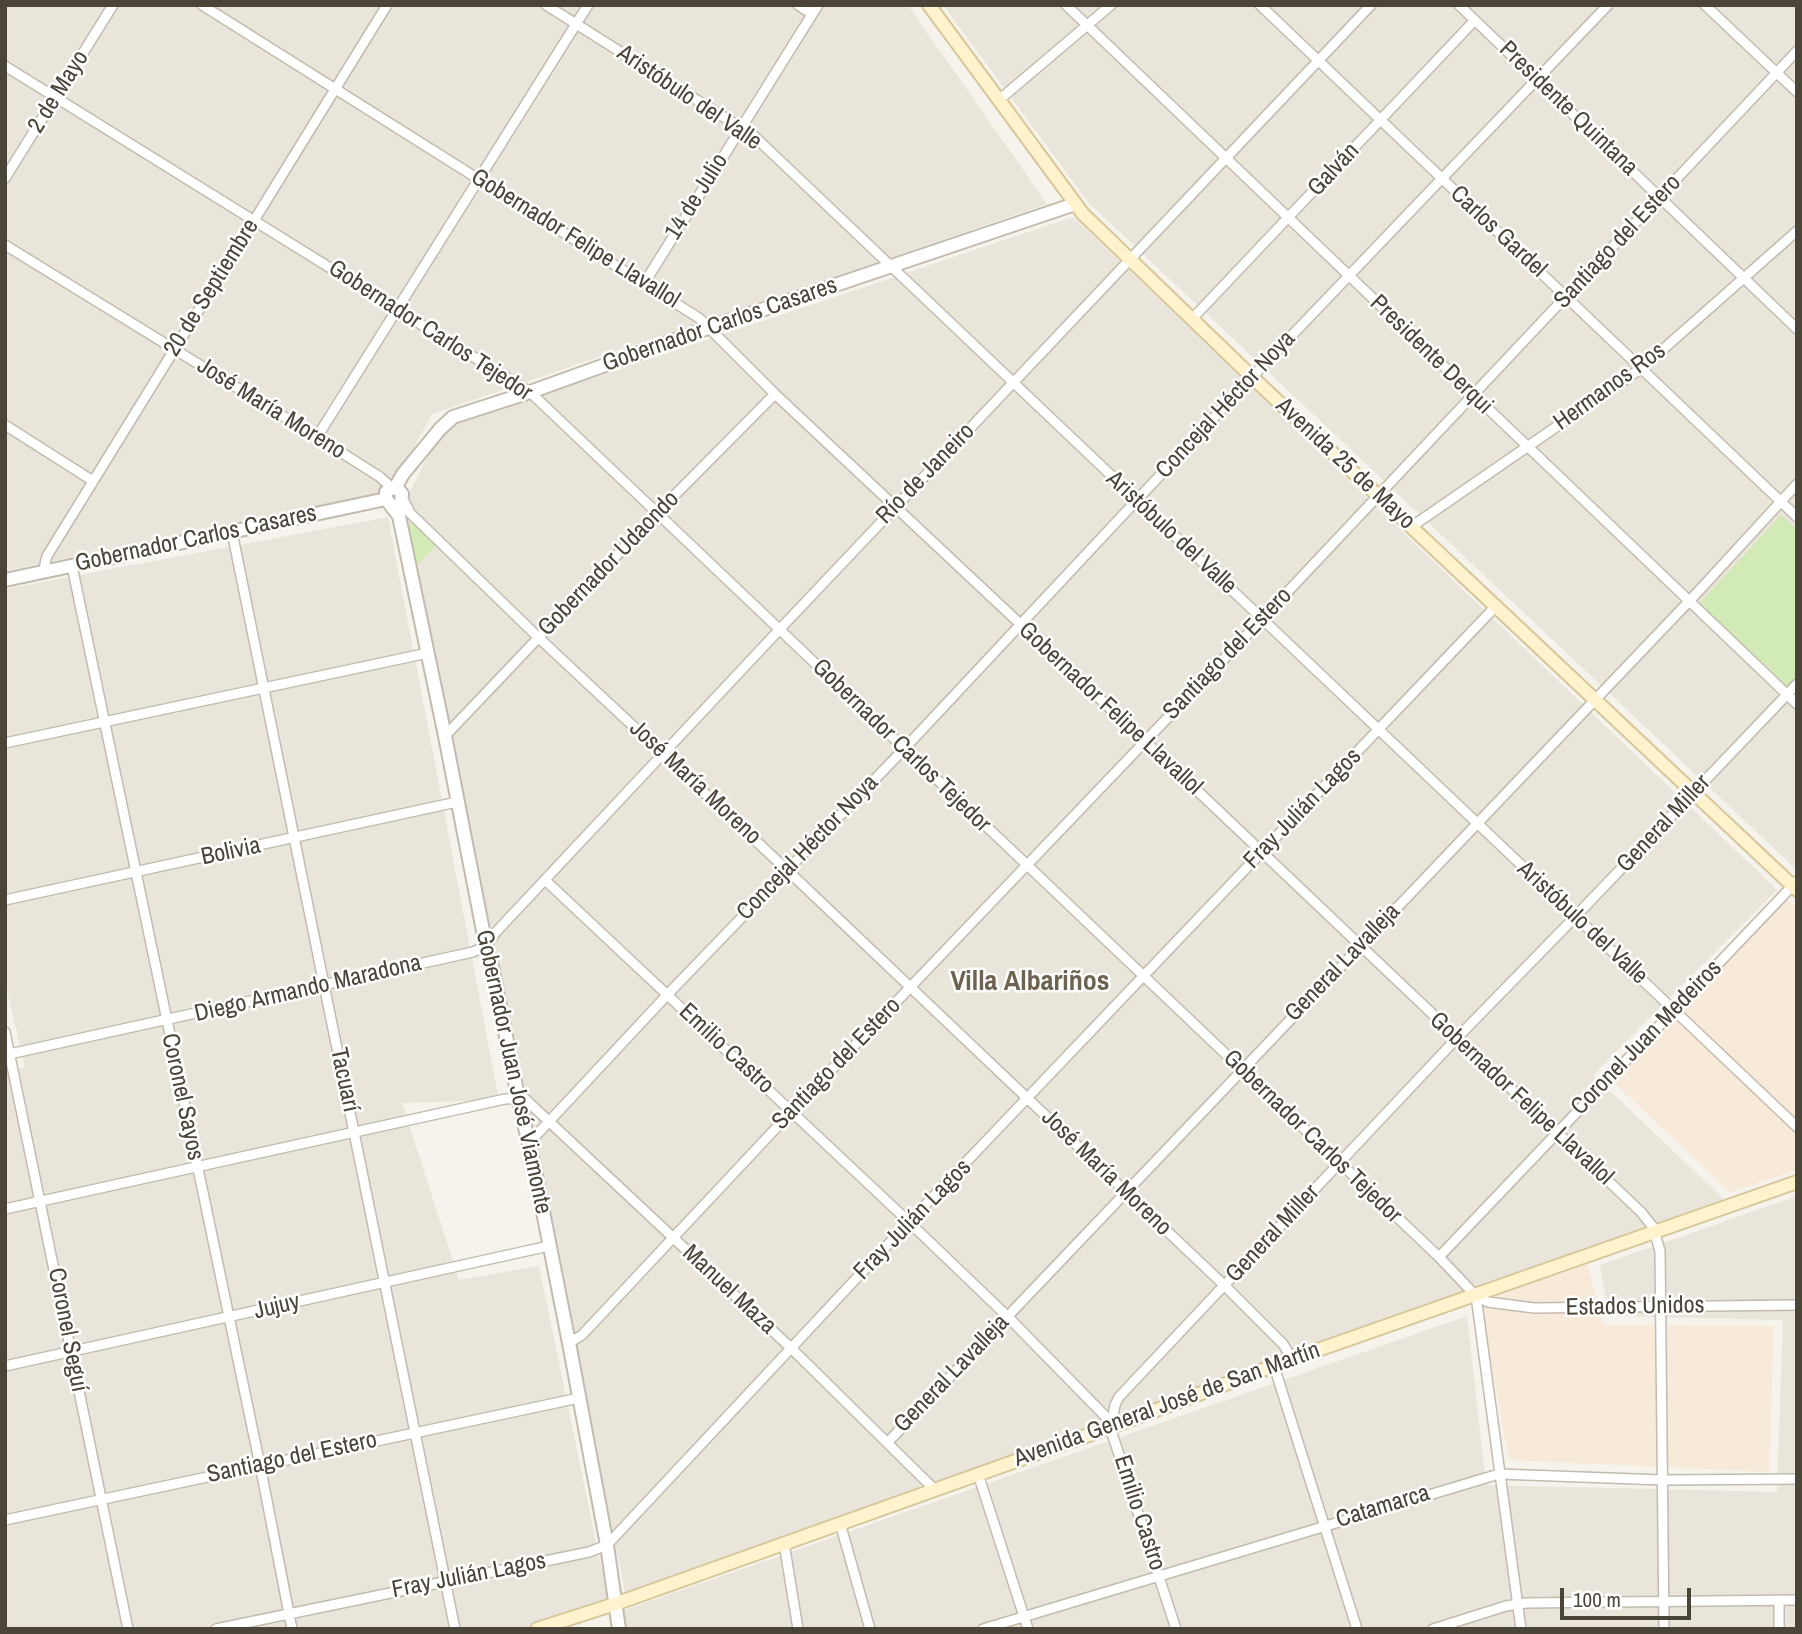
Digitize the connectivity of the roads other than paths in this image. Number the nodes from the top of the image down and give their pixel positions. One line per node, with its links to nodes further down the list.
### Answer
1 (113, 5): 27 (street, 2 de Mayo)
2 (202, 5): 25 (street, Gobernador Felipe Llavallol)
3 (387, 5): 25 (street, 20 de Septiembre)
4 (546, 5): 18 (street, Aristóbulo del Valle)
5 (588, 5): 18 (street)
6 (798, 5): 16 (street)
7 (818, 5): 16 (street, 14 de Julio)
8 (929, 5): 28 (main road, Avenida 25 de Mayo)
9 (1066, 5): 19 (street, Presidente Derqui)
10 (1111, 5): 19 (street)
11 (1260, 5): 21 (street, Carlos Gardel)
12 (1371, 5): 21 (street, Río de Janeiro)
13 (1460, 5): 17 (street, Presidente Quintana)
14 (1608, 5): 24 (street, Concejal Héctor Noya)
15 (1705, 5): 23 (street)
16 (812, 14): 30 (street, 14 de Julio)
17 (1475, 20): 24 (street, Presidente Quintana); 29 (street, Galván)
18 (576, 24): 30 (street, Aristóbulo del Valle); 32 (street)
19 (1088, 26): 28 (street); 31 (street, Presidente Derqui)
20 (1797, 51): 23 (street, Santiago del Estero)
21 (1319, 62): 29 (street, Carlos Gardel); 31 (street, Río de Janeiro)
22 (5, 66): 27 (street, Gobernador Carlos Tejedor)
23 (1777, 72): 26 (street); 35 (street, Santiago del Estero)
24 (1538, 80): 34 (street, Concejal Héctor Noya); 35 (street, Presidente Quintana)
25 (336, 88): 32 (street, Gobernador Felipe Llavallol); 38 (street, 20 de Septiembre)
26 (1797, 92)
27 (55, 97): 33 (street, 2 de Mayo); 38 (street, Gobernador Carlos Tejedor)
28 (999, 100): 36 (main road, Avenida 25 de Mayo)
29 (1380, 120): 34 (street, Carlos Gardel); 37 (street, Galván)
30 (741, 127): 42 (street, Aristóbulo del Valle); 45 (street, 14 de Julio)
31 (1225, 158): 37 (street, Presidente Derqui); 41 (street, Río de Janeiro)
32 (478, 177): 45 (street, Gobernador Felipe Llavallol); 47 (street)
33 (5, 178)
34 (1441, 178): 43 (street, Concejal Héctor Noya); 46 (street, Carlos Gardel)
35 (1659, 197): 44 (street, Presidente Quintana); 46 (street, Santiago del Estero)
36 (1075, 204): 41 (main road, Avenida 25 de Mayo); 42 (street, Gobernador Carlos Casares)
37 (1288, 218): 43 (street, Presidente Derqui); 48 (street, Galván)
38 (254, 220): 47 (street, Gobernador Carlos Tejedor); 51 (street, 20 de Septiembre)
39 (1797, 232): 44 (street, Hermanos Ros)
40 (5, 245): 51 (street, José María Moreno)
41 (1130, 259): 48 (main road, Avenida 25 de Mayo); 54 (street, Río de Janeiro)
42 (889, 267): 49 (street, Gobernador Carlos Casares); 54 (street, Aristóbulo del Valle)
43 (1349, 276): 53 (street, Concejal Héctor Noya); 57 (street, Presidente Derqui)
44 (1744, 279): 50 (street, Presidente Quintana); 52 (street, Hermanos Ros)
45 (645, 282): 49 (street, Gobernador Felipe Llavallol)
46 (1567, 296): 52 (street, Carlos Gardel); 57 (street, Santiago del Estero)
47 (397, 308): 55 (street, Gobernador Carlos Tejedor); 59 (street)
48 (1192, 319): 53 (main road, Avenida 25 de Mayo)
49 (708, 328): 55 (street, Gobernador Carlos Casares); 56 (street, Gobernador Felipe Llavallol)
50 (1797, 329)
51 (174, 349): 59 (street, José María Moreno); 61 (street, 20 de Septiembre)
52 (1643, 368): 60 (street, Hermanos Ros); 66 (street, Carlos Gardel)
53 (1252, 377): 63 (main road, Avenida 25 de Mayo); 65 (street, Concejal Héctor Noya)
54 (1012, 383): 65 (street, Aristóbulo del Valle); 67 (street, Río de Janeiro)
55 (530, 392): 64 (street, Gobernador Carlos Casares); 68 (street, Gobernador Carlos Tejedor)
56 (775, 394): 67 (street, Gobernador Felipe Llavallol); 68 (street, Gobernador Udaondo)
57 (1473, 395): 60 (street, Presidente Derqui); 63 (street, Santiago del Estero)
58 (5, 425): 61 (street)
59 (317, 437): 64 (street, José María Moreno)
60 (1527, 448): 70 (street, Hermanos Ros); 75 (street, Presidente Derqui)
61 (93, 481): 73 (street, 20 de Septiembre)
62 (1797, 485): 66 (street, General Lavalleja)
63 (1378, 495): 70 (main road, Avenida 25 de Mayo); 77 (street, Santiago del Estero)
64 (394, 496): 71 (street, Gobernador Carlos Casares); 80 (street, José María Moreno); 81 (street, Gobernador Juan José Viamonte)
65 (1136, 501): 77 (street, Aristóbulo del Valle); 78 (street, Concejal Héctor Noya)
66 (1781, 502): 69 (street, Carlos Gardel); 75 (street, General Lavalleja)
67 (894, 508): 78 (street, Gobernador Felipe Llavallol); 79 (street, Río de Janeiro)
68 (656, 513): 79 (street, Gobernador Carlos Tejedor); 80 (street, Gobernador Udaondo)
69 (1797, 517)
70 (1411, 527): 76 (main road, Avenida 25 de Mayo)
71 (232, 532): 72 (street, Gobernador Carlos Casares); 83 (street, Tacuarí)
72 (72, 566): 73 (street, Gobernador Carlos Casares); 87 (street, Coronel Sayos)
73 (43, 572): 74 (street, Gobernador Carlos Casares)
74 (5, 580)
75 (1687, 602): 84 (street, Presidente Derqui); 85 (street, General Lavalleja)
76 (1496, 606): 85 (main road, Avenida 25 de Mayo); 88 (street, Fray Julián Lagos)
77 (1262, 619): 88 (street, Aristóbulo del Valle); 90 (street, Santiago del Estero)
78 (1020, 624): 90 (street, Gobernador Felipe Llavallol); 92 (street, Concejal Héctor Noya)
79 (779, 630): 92 (street, Gobernador Carlos Tejedor); 93 (street, Río de Janeiro)
80 (539, 638): 89 (street, Gobernador Udaondo); 93 (street, José María Moreno)
81 (428, 653): 83 (street); 89 (street, Gobernador Juan José Viamonte)
82 (1797, 684): 84 (street, General Miller)
83 (265, 688): 87 (street); 97 (street, Tacuarí)
84 (1787, 695): 86 (street, Presidente Derqui); 94 (street, General Miller)
85 (1595, 699): 94 (main road, Avenida 25 de Mayo); 96 (street, General Lavalleja)
86 (1797, 704)
87 (104, 723): 91 (street); 101 (street, Coronel Sayos)
88 (1378, 730): 96 (street, Aristóbulo del Valle); 98 (street, Fray Julián Lagos)
89 (445, 736): 95 (street, Gobernador Juan José Viamonte)
90 (1145, 741): 98 (street, Gobernador Felipe Llavallol); 99 (street, Santiago del Estero)
91 (5, 743)
92 (904, 748): 99 (street, Gobernador Carlos Tejedor); 100 (street, Concejal Héctor Noya)
93 (664, 754): 100 (street, José María Moreno); 102 (street, Río de Janeiro)
94 (1693, 792): 103 (main road, Avenida 25 de Mayo); 105 (street, General Miller)
95 (457, 802): 97 (street, Bolivia); 106 (street, Gobernador Juan José Viamonte)
96 (1476, 823): 105 (street, Aristóbulo del Valle); 107 (street, General Lavalleja)
97 (294, 838): 101 (street, Bolivia); 109 (street, Tacuarí)
98 (1261, 853): 107 (street, Gobernador Felipe Llavallol); 108 (street, Fray Julián Lagos)
99 (1027, 866): 108 (street, Gobernador Carlos Tejedor); 110 (street, Santiago del Estero)
100 (787, 870): 110 (street, José María Moreno); 111 (street, Concejal Héctor Noya)
101 (135, 872): 104 (street, Bolivia); 113 (street, Coronel Sayos)
102 (545, 880): 106 (street, Río de Janeiro); 111 (street, Emilio Castro)
103 (1795, 885): 112 (street, Coronel Juan Medeiros)
104 (5, 900)
105 (1575, 918): 112 (street, Aristóbulo del Valle); 115 (street, General Miller)
106 (486, 946): 109 (street, Diego Armando Maradona); 118 (street, Gobernador Juan José Viamonte)
107 (1359, 946): 115 (street, Gobernador Felipe Llavallol); 117 (street, General Lavalleja)
108 (1144, 976): 117 (street, Gobernador Carlos Tejedor); 119 (street, Fray Julián Lagos)
109 (324, 986): 113 (street, Diego Armando Maradona); 124 (street, Tacuarí)
110 (910, 987): 119 (street, José María Moreno); 120 (street, Santiago del Estero)
111 (668, 994): 120 (street, Emilio Castro); 121 (street, Concejal Héctor Noya)
112 (1674, 1011): 122 (street, Aristóbulo del Valle); 123 (street, Coronel Juan Medeiros)
113 (166, 1021): 116 (street, Diego Armando Maradona); 127 (street, Coronel Sayos)
114 (5, 1032): 116 (street, Coronel Seguí)
115 (1457, 1038): 123 (street, Gobernador Felipe Llavallol); 126 (street, General Miller)
116 (8, 1055): 130 (street, Coronel Seguí)
117 (1242, 1069): 126 (street, Gobernador Carlos Tejedor); 129 (street, General Lavalleja)
118 (518, 1097): 121 (street, Manuel Maza); 124 (street); 125 (street, Gobernador Juan José Viamonte)
119 (1028, 1098): 129 (street, José María Moreno); 132 (street, Fray Julián Lagos)
120 (792, 1111): 132 (street, Emilio Castro); 134 (street, Santiago del Estero)
121 (550, 1121): 125 (street, Concejal Héctor Noya); 134 (street, Manuel Maza)
122 (1797, 1127)
123 (1558, 1132): 133 (street, Gobernador Felipe Llavallol); 136 (street, Coronel Juan Medeiros)
124 (355, 1133): 127 (street); 137 (street, Tacuarí)
125 (529, 1143): 135 (street, Gobernador Juan José Viamonte)
126 (1339, 1163): 136 (street, Gobernador Carlos Tejedor); 138 (street, General Miller)
127 (197, 1168): 130 (street); 143 (street, Coronel Sayos)
128 (1797, 1182): 133 (main road, Avenida General José de San Martín)
129 (1126, 1193): 138 (street, José María Moreno); 142 (street, General Lavalleja)
130 (41, 1202): 131 (street); 146 (street, Coronel Seguí)
131 (5, 1209)
132 (909, 1222): 142 (street, Emilio Castro); 145 (street, Fray Julián Lagos)
133 (1656, 1233): 139 (main road, Avenida General José de San Martín); 141 (street)
134 (673, 1237): 144 (street, Santiago del Estero); 145 (street, Manuel Maza)
135 (549, 1246): 137 (street, Jujuy); 144 (street, Gobernador Juan José Viamonte)
136 (1439, 1257): 139 (street, Gobernador Carlos Tejedor)
137 (385, 1283): 143 (street, Jujuy); 152 (street, Tacuarí)
138 (1225, 1286): 147 (street, José María Moreno); 151 (street, General Miller)
139 (1476, 1296): 141 (street, Estados Unidos); 147 (main road, Avenida General José de San Martín); 156 (street)
140 (1797, 1305): 141 (street, Estados Unidos)
141 (1661, 1306): 158 (street)
142 (1008, 1317): 151 (street, Emilio Castro); 153 (street, General Lavalleja)
143 (228, 1318): 146 (street, Jujuy); 154 (street, Coronel Sayos)
144 (569, 1343): 150 (street, Gobernador Juan José Viamonte)
145 (791, 1348): 153 (street, Manuel Maza); 165 (street, Fray Julián Lagos)
146 (71, 1351): 148 (street, Jujuy); 160 (street, Coronel Seguí)
147 (1292, 1359): 149 (main road, Avenida General José de San Martín)
148 (5, 1366)
149 (1274, 1366): 151 (main road, Avenida General José de San Martín); 163 (street)
150 (579, 1398): 152 (street, Santiago del Estero); 165 (street, Gobernador Juan José Viamonte)
151 (1111, 1427): 155 (main road, Avenida General José de San Martín); 166 (street, Emilio Castro)
152 (416, 1432): 154 (street, Santiago del Estero); 167 (street, Tacuarí)
153 (888, 1441): 159 (street, Manuel Maza)
154 (260, 1465): 160 (street, Santiago del Estero); 173 (street, Coronel Sayos)
155 (978, 1474): 159 (main road, Avenida General José de San Martín); 174 (street)
156 (1499, 1474): 158 (street, Catamarca); 163 (street, Catamarca); 171 (street)
157 (1797, 1479): 158 (street, Catamarca)
158 (1663, 1480): 170 (street)
159 (934, 1489): 162 (main road, Avenida General José de San Martín)
160 (101, 1499): 161 (street, Santiago del Estero); 175 (street, Coronel Seguí)
161 (5, 1520)
162 (840, 1523): 164 (main road, Avenida General José de San Martín); 182 (street)
163 (1323, 1526): 166 (street, Catamarca); 186 (street)
164 (784, 1543): 172 (main road, Avenida General José de San Martín); 181 (street)
165 (607, 1545): 167 (street, Fray Julián Lagos); 172 (street, Gobernador Juan José Viamonte)
166 (1160, 1576): 174 (street, Catamarca); 185 (street, Emilio Castro)
167 (446, 1580): 173 (street, Fray Julián Lagos); 178 (street, Tacuarí)
168 (1779, 1600): 169 (street); 170 (street); 190 (street)
169 (1797, 1600)
170 (1664, 1602): 171 (street); 189 (street)
171 (1516, 1603): 187 (street); 188 (street)
172 (615, 1604): 179 (main road, Avenida General José de San Martín); 180 (street, Gobernador Juan José Viamonte)
173 (289, 1613): 176 (street, Fray Julián Lagos); 177 (street, Coronel Sayos)
174 (1024, 1616): 183 (street, Catamarca); 184 (street)
175 (128, 1629)
176 (216, 1629)
177 (292, 1629)
178 (455, 1629)
179 (537, 1629)
180 (619, 1629)
181 (798, 1629)
182 (870, 1629)
183 (983, 1629)
184 (1028, 1629)
185 (1176, 1629)
186 (1357, 1629)
187 (1433, 1629)
188 (1521, 1629)
189 (1664, 1629)
190 (1779, 1629)

